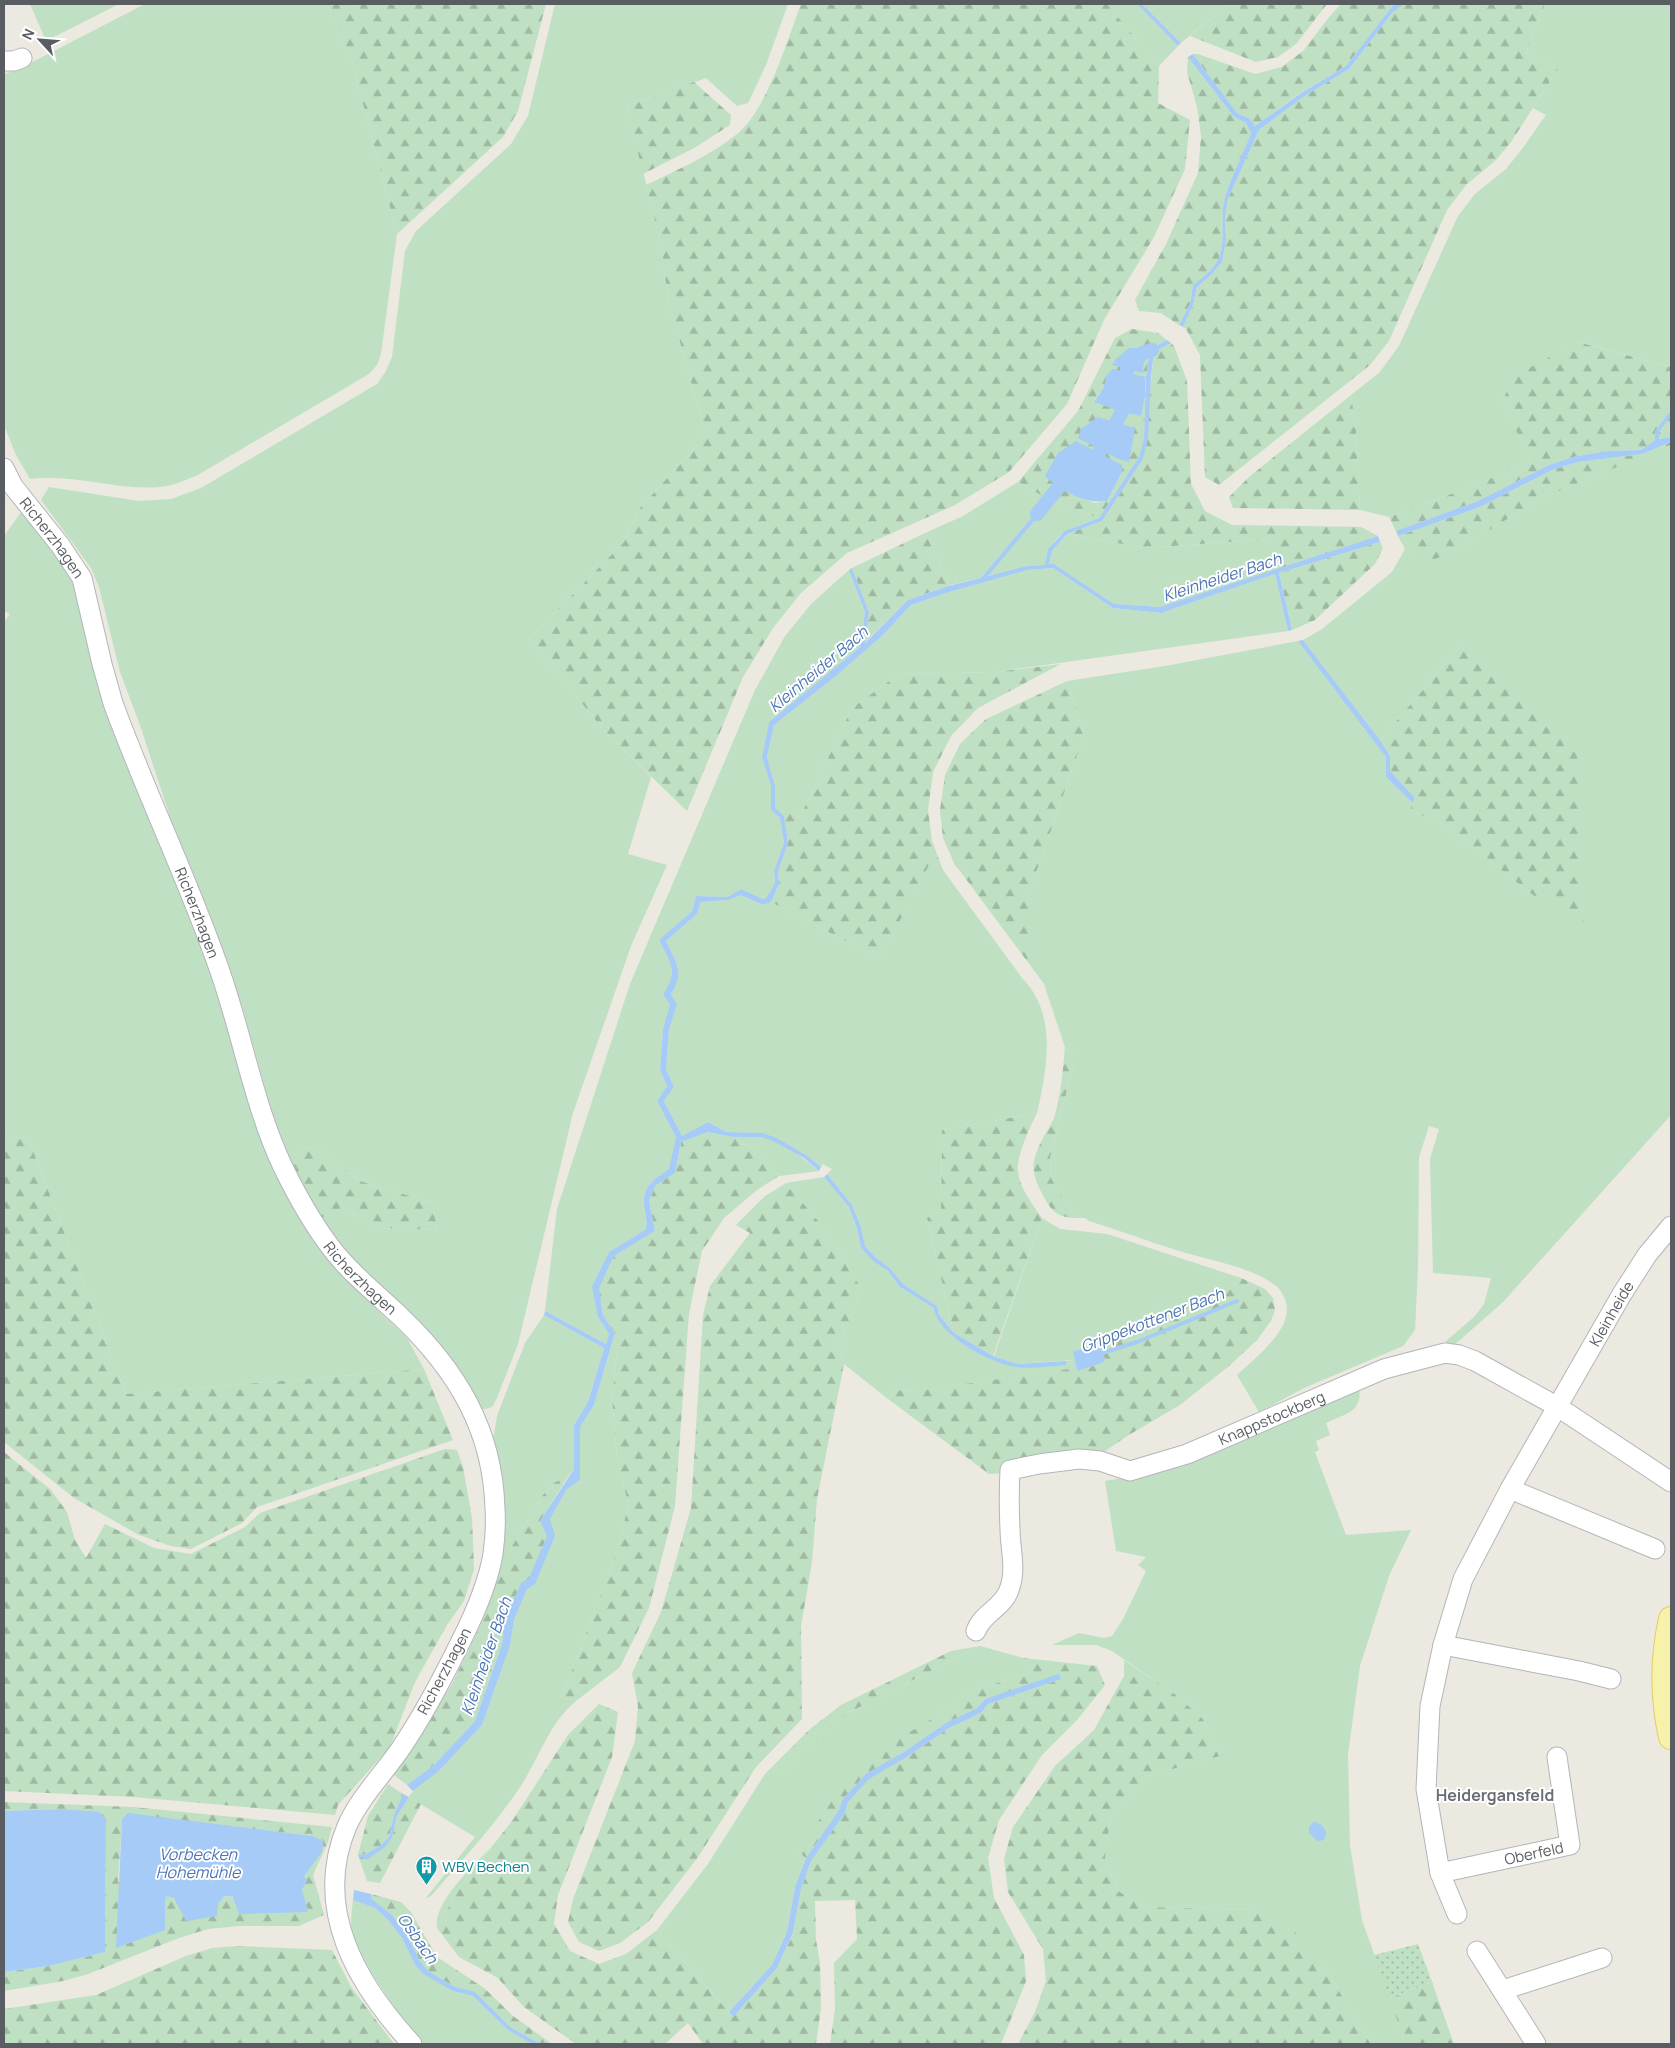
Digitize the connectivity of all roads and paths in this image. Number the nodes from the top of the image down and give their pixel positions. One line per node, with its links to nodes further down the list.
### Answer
1 (4, 468): 2 (street, Richerzhagen)
2 (8, 488): 20 (street, Richerzhagen)
3 (1671, 1226): 4 (street, Kleinheide)
4 (1558, 1407): 5 (street, Knappstockberg); 6 (street, Kleinheide); 9 (street, Knappstockberg)
5 (1671, 1482)
6 (1510, 1489): 7 (street); 10 (street, Kleinheide)
7 (1655, 1549)
8 (1671, 1619): 12 (main road)
9 (976, 1631)
10 (1442, 1645): 11 (street); 15 (street, Kleinheide)
11 (1611, 1679)
12 (1669, 1709): 13 (main road)
13 (1671, 1737)
14 (1557, 1757): 15 (street, Oberfeld)
15 (1440, 1873): 16 (street, Kleinheide)
16 (1457, 1914)
17 (1477, 1951): 19 (street)
18 (1602, 1958): 19 (street)
19 (1503, 1990): 21 (street)
20 (412, 2044)
21 (1536, 2044)

